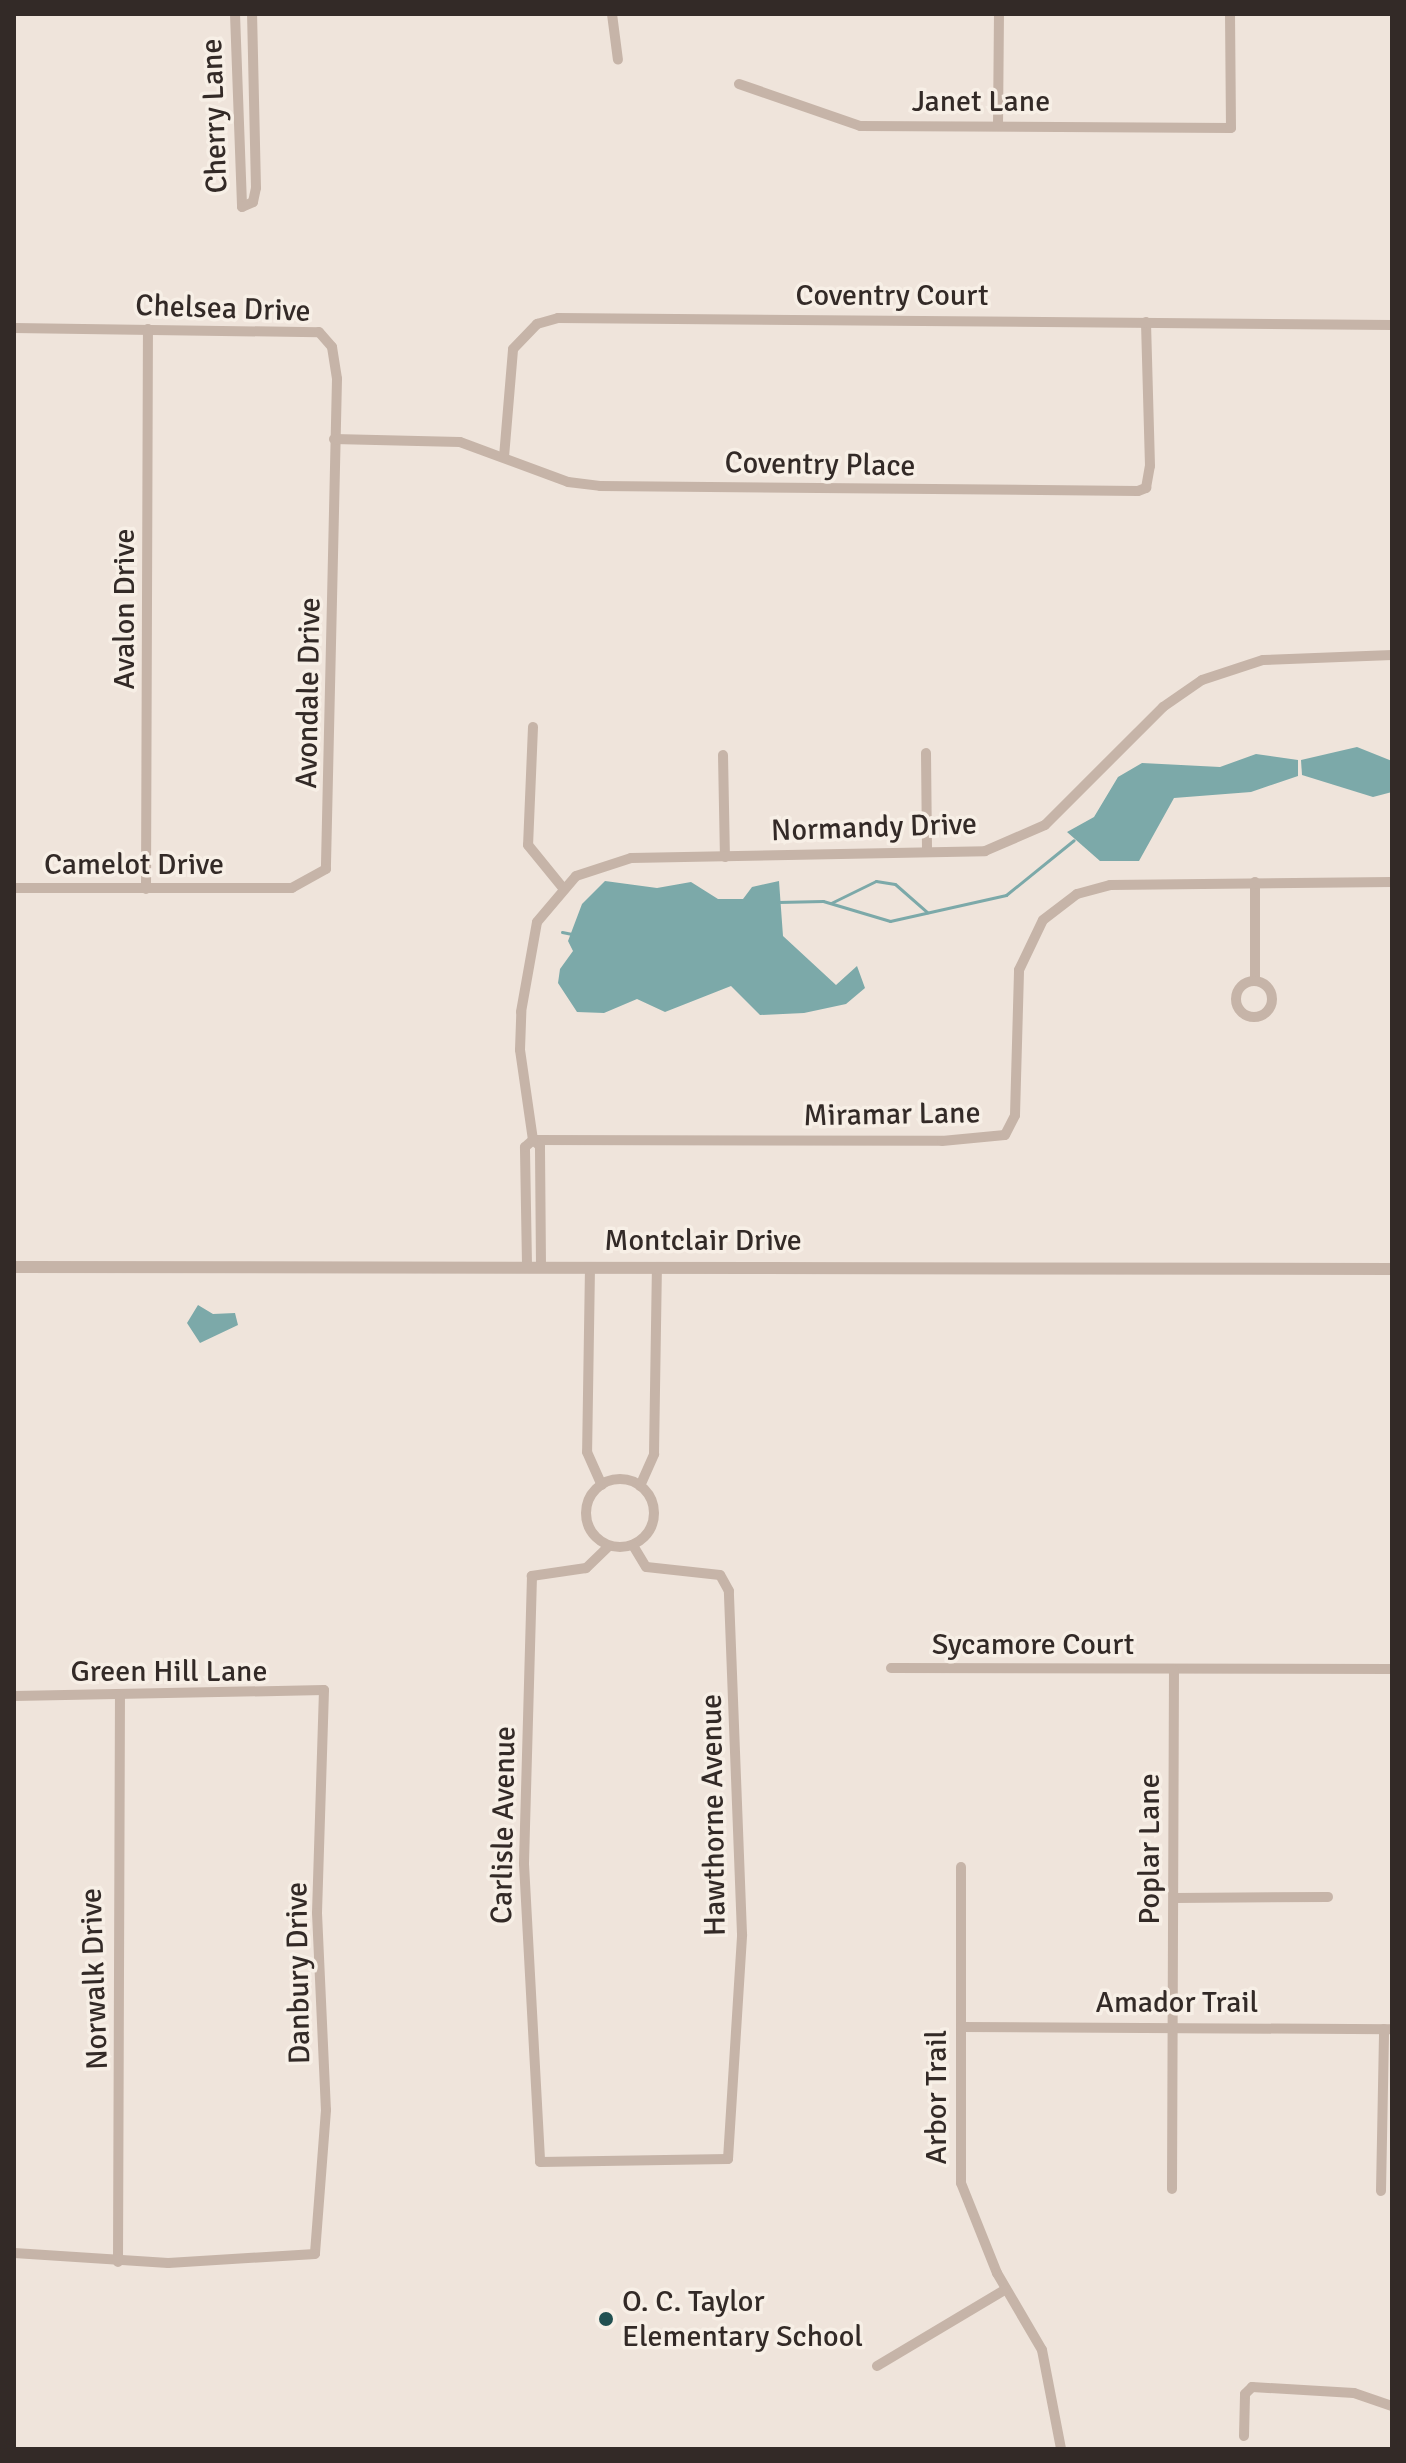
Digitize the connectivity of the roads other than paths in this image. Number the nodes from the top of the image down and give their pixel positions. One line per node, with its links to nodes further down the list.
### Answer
1 (235, 14): 2 (street, Cherry Lane)
2 (252, 14)
3 (612, 14): 6 (street)
4 (999, 14): 8 (street)
5 (1230, 14): 8 (street, Janet Lane)
6 (618, 60)
7 (739, 84): 8 (street, Janet Lane)
8 (998, 126)
9 (1146, 322): 10 (street, Coventry Court); 14 (street, Coventry Court); 14 (street, Coventry Place)
10 (1392, 325)
11 (14, 328): 12 (street, Chelsea Drive)
12 (148, 329): 13 (street, Chelsea Drive); 25 (street, Avalon Drive)
13 (334, 439): 14 (street, Coventry Place); 26 (street, Avondale Drive)
14 (504, 457)
15 (1392, 655): 19 (street, Normandy Drive)
16 (533, 727): 24 (street)
17 (926, 753): 19 (street)
18 (723, 755): 20 (street)
19 (927, 852): 20 (street, Normandy Drive)
20 (725, 857): 24 (street, Normandy Drive)
21 (1255, 882): 22 (street, Miramar Lane); 27 (street); 28 (street, Miramar Lane)
22 (1392, 882)
23 (14, 888): 25 (street, Camelot Drive)
24 (563, 888): 28 (street, Normandy Drive)
25 (146, 889): 26 (street, Camelot Drive)
26 (253, 890)
27 (1255, 981)
28 (536, 1143): 29 (street, Normandy Drive); 30 (street, Normandy Drive)
29 (527, 1265): 30 (street, Montclair Drive); 31 (street, Montclair Drive)
30 (541, 1265): 32 (street, Montclair Drive)
31 (14, 1267)
32 (590, 1267): 33 (street, Montclair Drive); 35 (street)
33 (657, 1269): 34 (street, Montclair Drive); 36 (street)
34 (1392, 1269)
35 (602, 1485): 36 (street); 38 (street)
36 (640, 1486): 37 (street)
37 (633, 1545): 38 (street); 51 (street, Hawthorne Avenue)
38 (609, 1546): 51 (street, Carlisle Avenue)
39 (891, 1668): 41 (street, Sycamore Court)
40 (1392, 1669): 41 (street, Sycamore Court)
41 (1174, 1670): 47 (street, Poplar Lane)
42 (324, 1690): 44 (street, Green Hill Lane); 55 (street, Danbury Drive)
43 (14, 1696): 44 (street, Green Hill Lane)
44 (120, 1696): 55 (street, Norwalk Drive)
45 (961, 1867): 48 (street, Arbor Trail)
46 (1328, 1897): 47 (street)
47 (1175, 1898): 49 (street, Poplar Lane)
48 (961, 2027): 49 (street, Amador Trail); 56 (street, Arbor Trail)
49 (1174, 2027): 50 (street, Amador Trail); 52 (street, Poplar Lane)
50 (1388, 2029): 53 (street)
51 (540, 2162)
52 (1172, 2189)
53 (1381, 2191)
54 (14, 2253): 55 (street)
55 (118, 2262)
56 (1006, 2289): 57 (street); 60 (street, Arbor Trail)
57 (877, 2366)
58 (1392, 2406): 59 (street)
59 (1244, 2436)
60 (1061, 2449)

